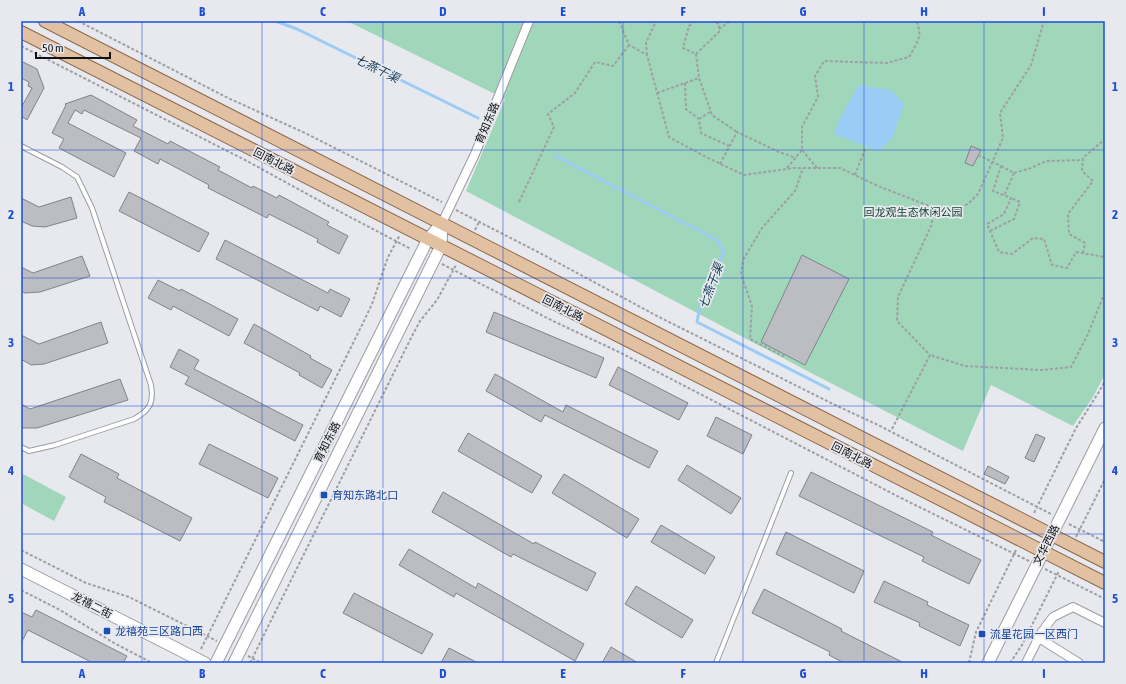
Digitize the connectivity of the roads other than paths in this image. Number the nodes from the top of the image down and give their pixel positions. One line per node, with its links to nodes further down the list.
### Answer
1 (45, 21): 5 (main road, 回南北路)
2 (529, 21): 5 (street, 育知东路)
3 (21, 32): 6 (main road, 回南北路)
4 (21, 146): 9 (lane)
5 (442, 223): 6 (main road, 育知东路); 7 (main road, 育知东路); 11 (main road, 回南北路)
6 (428, 239): 7 (main road, 回南北路); 19 (main road, 育知东路)
7 (441, 246): 12 (main road, 回南北路); 20 (main road, 育知东路)
8 (1105, 428): 11 (main road, 文华西路)
9 (21, 447)
10 (791, 473): 21 (lane)
11 (1052, 534): 12 (main road, 文华西路); 13 (main road, 回南北路)
12 (1043, 552): 15 (main road, 回南北路); 22 (main road, 文华西路)
13 (1105, 562)
14 (21, 569): 18 (main road, 龙禧二街)
15 (1105, 583)
16 (1105, 622): 17 (street)
17 (1038, 638): 23 (street); 24 (street)
18 (201, 661)
19 (216, 663)
20 (234, 663)
21 (716, 663)
22 (988, 663)
23 (1026, 663)
24 (1079, 663)

